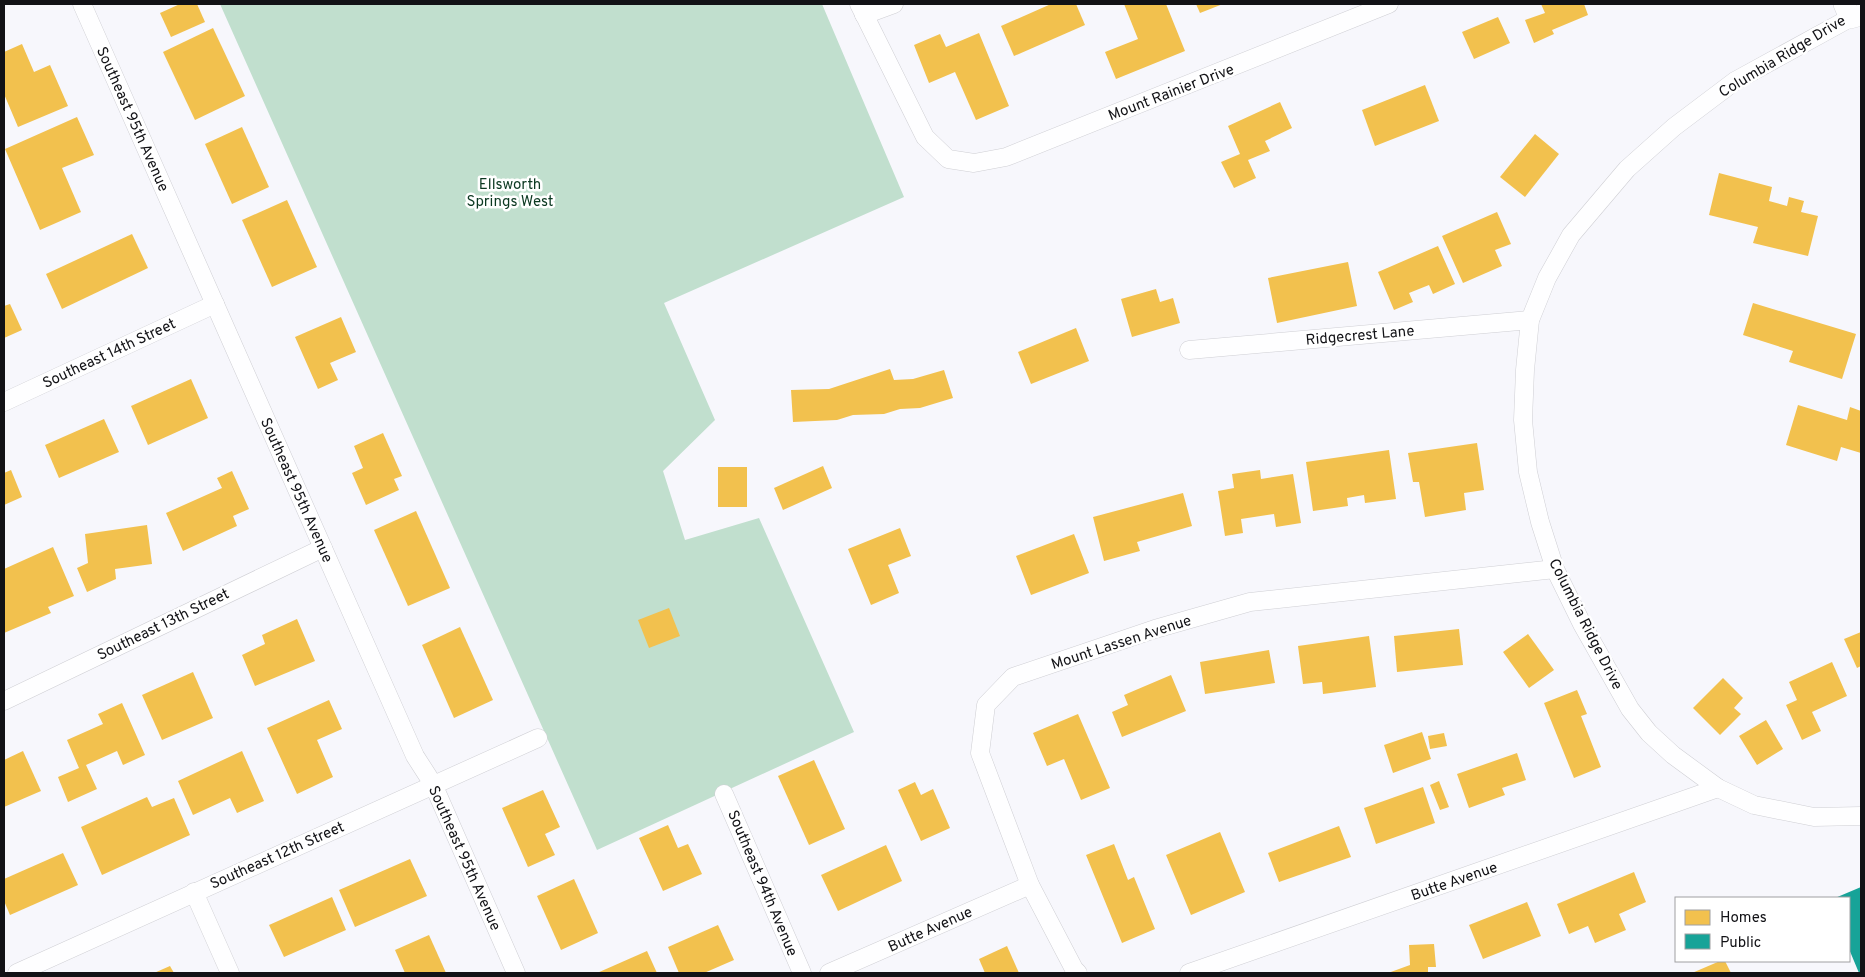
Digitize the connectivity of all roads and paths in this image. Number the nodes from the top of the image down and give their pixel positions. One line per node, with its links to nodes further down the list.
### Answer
1 (82, 4): 6 (street, Southeast 95th Avenue)
2 (894, 4): 4 (street)
3 (1389, 4): 4 (street, Mount Rainier Drive)
4 (861, 10)
5 (1852, 12): 7 (street, Columbia Ridge Drive)
6 (215, 304): 9 (street, Southeast 14th Street); 10 (street, Southeast 95th Avenue)
7 (1530, 320): 8 (street, Ridgecrest Lane); 11 (street, Columbia Ridge Drive)
8 (1189, 350)
9 (4, 402)
10 (323, 548): 12 (street, Southeast 13th Street); 14 (street, Southeast 95th Avenue)
11 (1555, 569): 15 (street, Columbia Ridge Drive); 18 (street, Mount Lassen Avenue)
12 (4, 701)
13 (538, 738): 14 (street, Southeast 12th Street)
14 (434, 784): 19 (street, Southeast 12th Street); 22 (street, Southeast 95th Avenue)
15 (1718, 788): 17 (street, Columbia Ridge Drive); 26 (street, Butte Avenue)
16 (724, 794): 23 (street, Southeast 94th Avenue)
17 (1861, 816)
18 (1030, 885): 24 (street, Butte Avenue); 25 (street, Mount Lassen Avenue)
19 (194, 892): 20 (street, Southeast 12th Street); 21 (street)
20 (17, 973)
21 (230, 973)
22 (516, 973)
23 (802, 973)
24 (829, 973)
25 (1078, 973)
26 (1189, 973)

